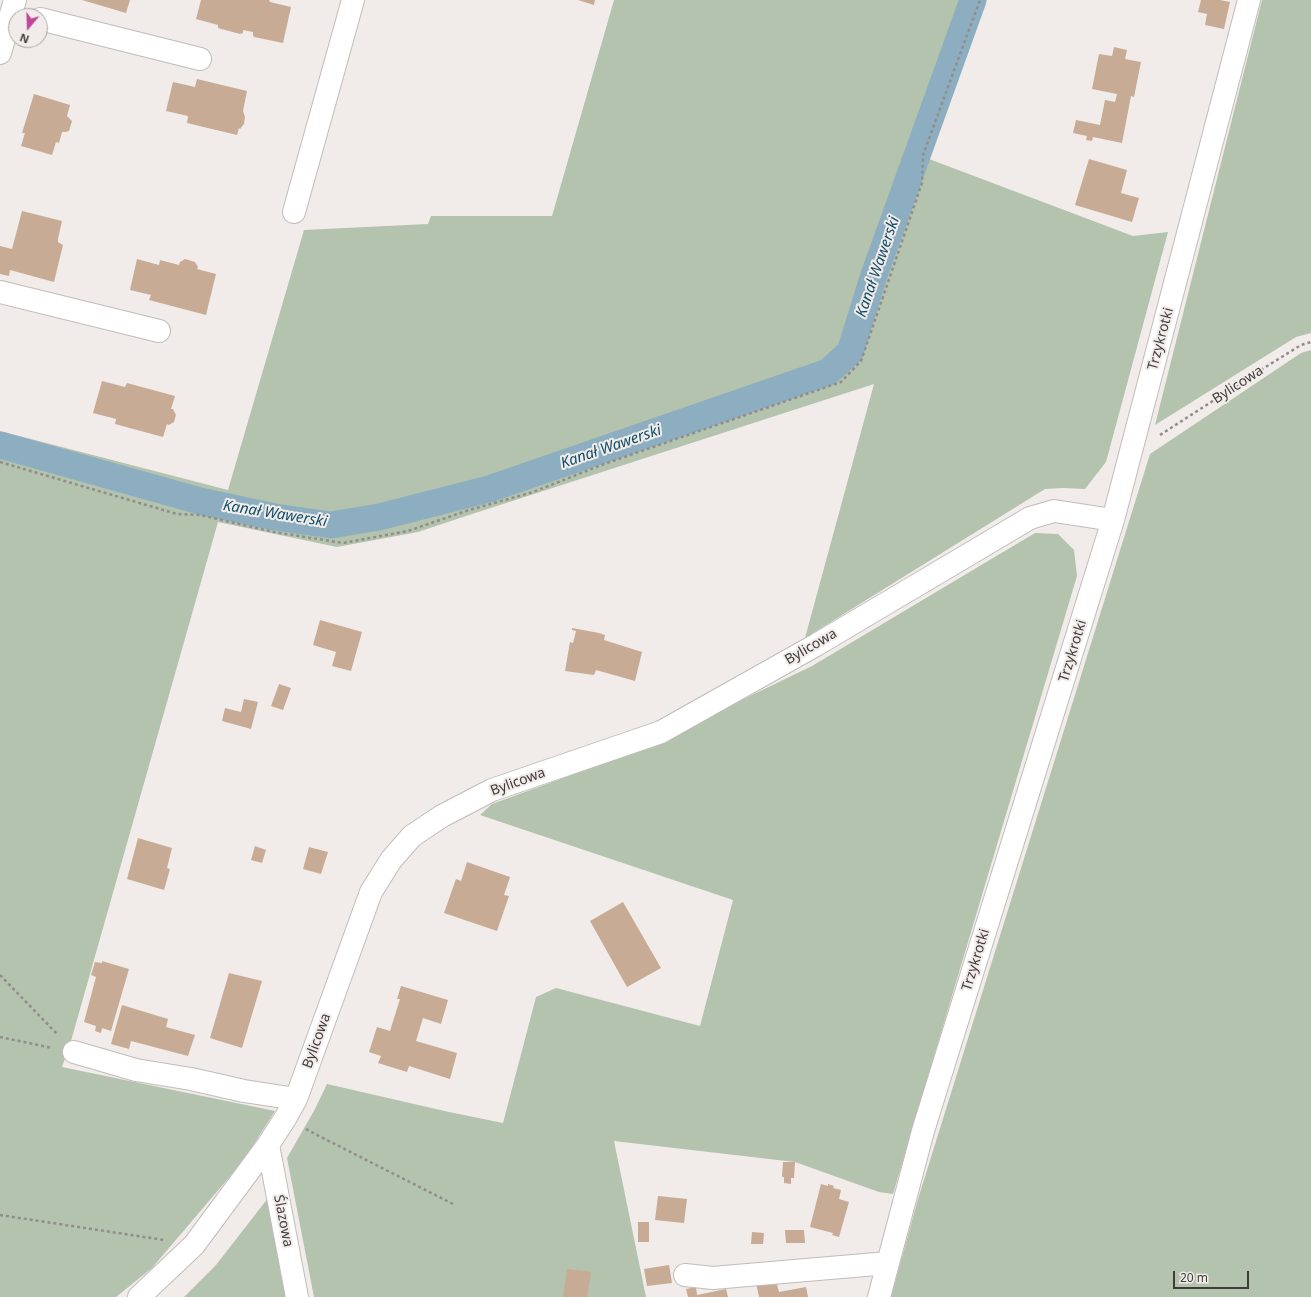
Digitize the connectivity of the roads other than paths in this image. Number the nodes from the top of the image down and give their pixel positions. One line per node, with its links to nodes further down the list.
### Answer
1 (353, 0): 7 (street)
2 (1249, 0): 10 (street, Trzykrotki)
3 (48, 21): 6 (street)
4 (8, 33): 5 (street)
5 (0, 52)
6 (200, 59)
7 (294, 212)
8 (0, 292): 9 (street)
9 (159, 331)
10 (1113, 520): 12 (street, Bylicowa); 14 (street, Trzykrotki)
11 (74, 1052): 12 (street)
12 (291, 1108): 13 (street, Bylicowa)
13 (268, 1145): 16 (street, Bylicowa); 17 (street, Ślazowa)
14 (888, 1263): 15 (street); 18 (street, Trzykrotki)
15 (685, 1275)
16 (139, 1297)
17 (297, 1297)
18 (879, 1297)

